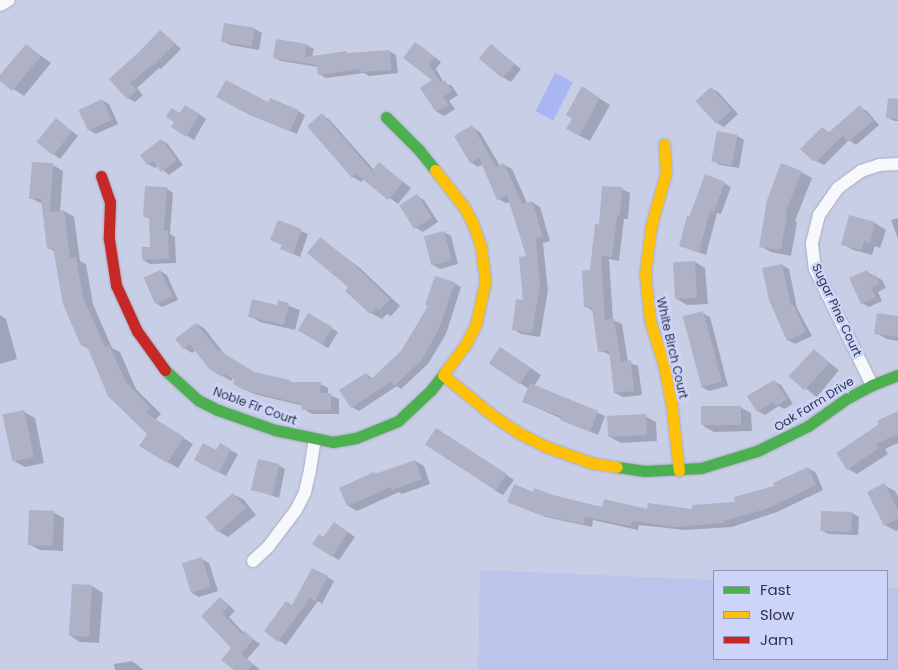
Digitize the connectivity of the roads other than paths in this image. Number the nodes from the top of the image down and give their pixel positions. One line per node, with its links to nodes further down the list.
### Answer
1 (9, 0): 2 (street)
2 (0, 5)
3 (386, 117): 7 (street, Noble Fir Court)
4 (664, 144): 11 (street, White Birch Court)
5 (898, 164): 9 (street, Sugar Pine Court)
6 (101, 176): 10 (street, Noble Fir Court)
7 (443, 375): 10 (street, Noble Fir Court); 11 (street, Oak Farm Drive)
8 (898, 376): 9 (street, Oak Farm Drive)
9 (872, 385): 11 (street, Oak Farm Drive)
10 (315, 440): 12 (street)
11 (680, 471)
12 (253, 561)

